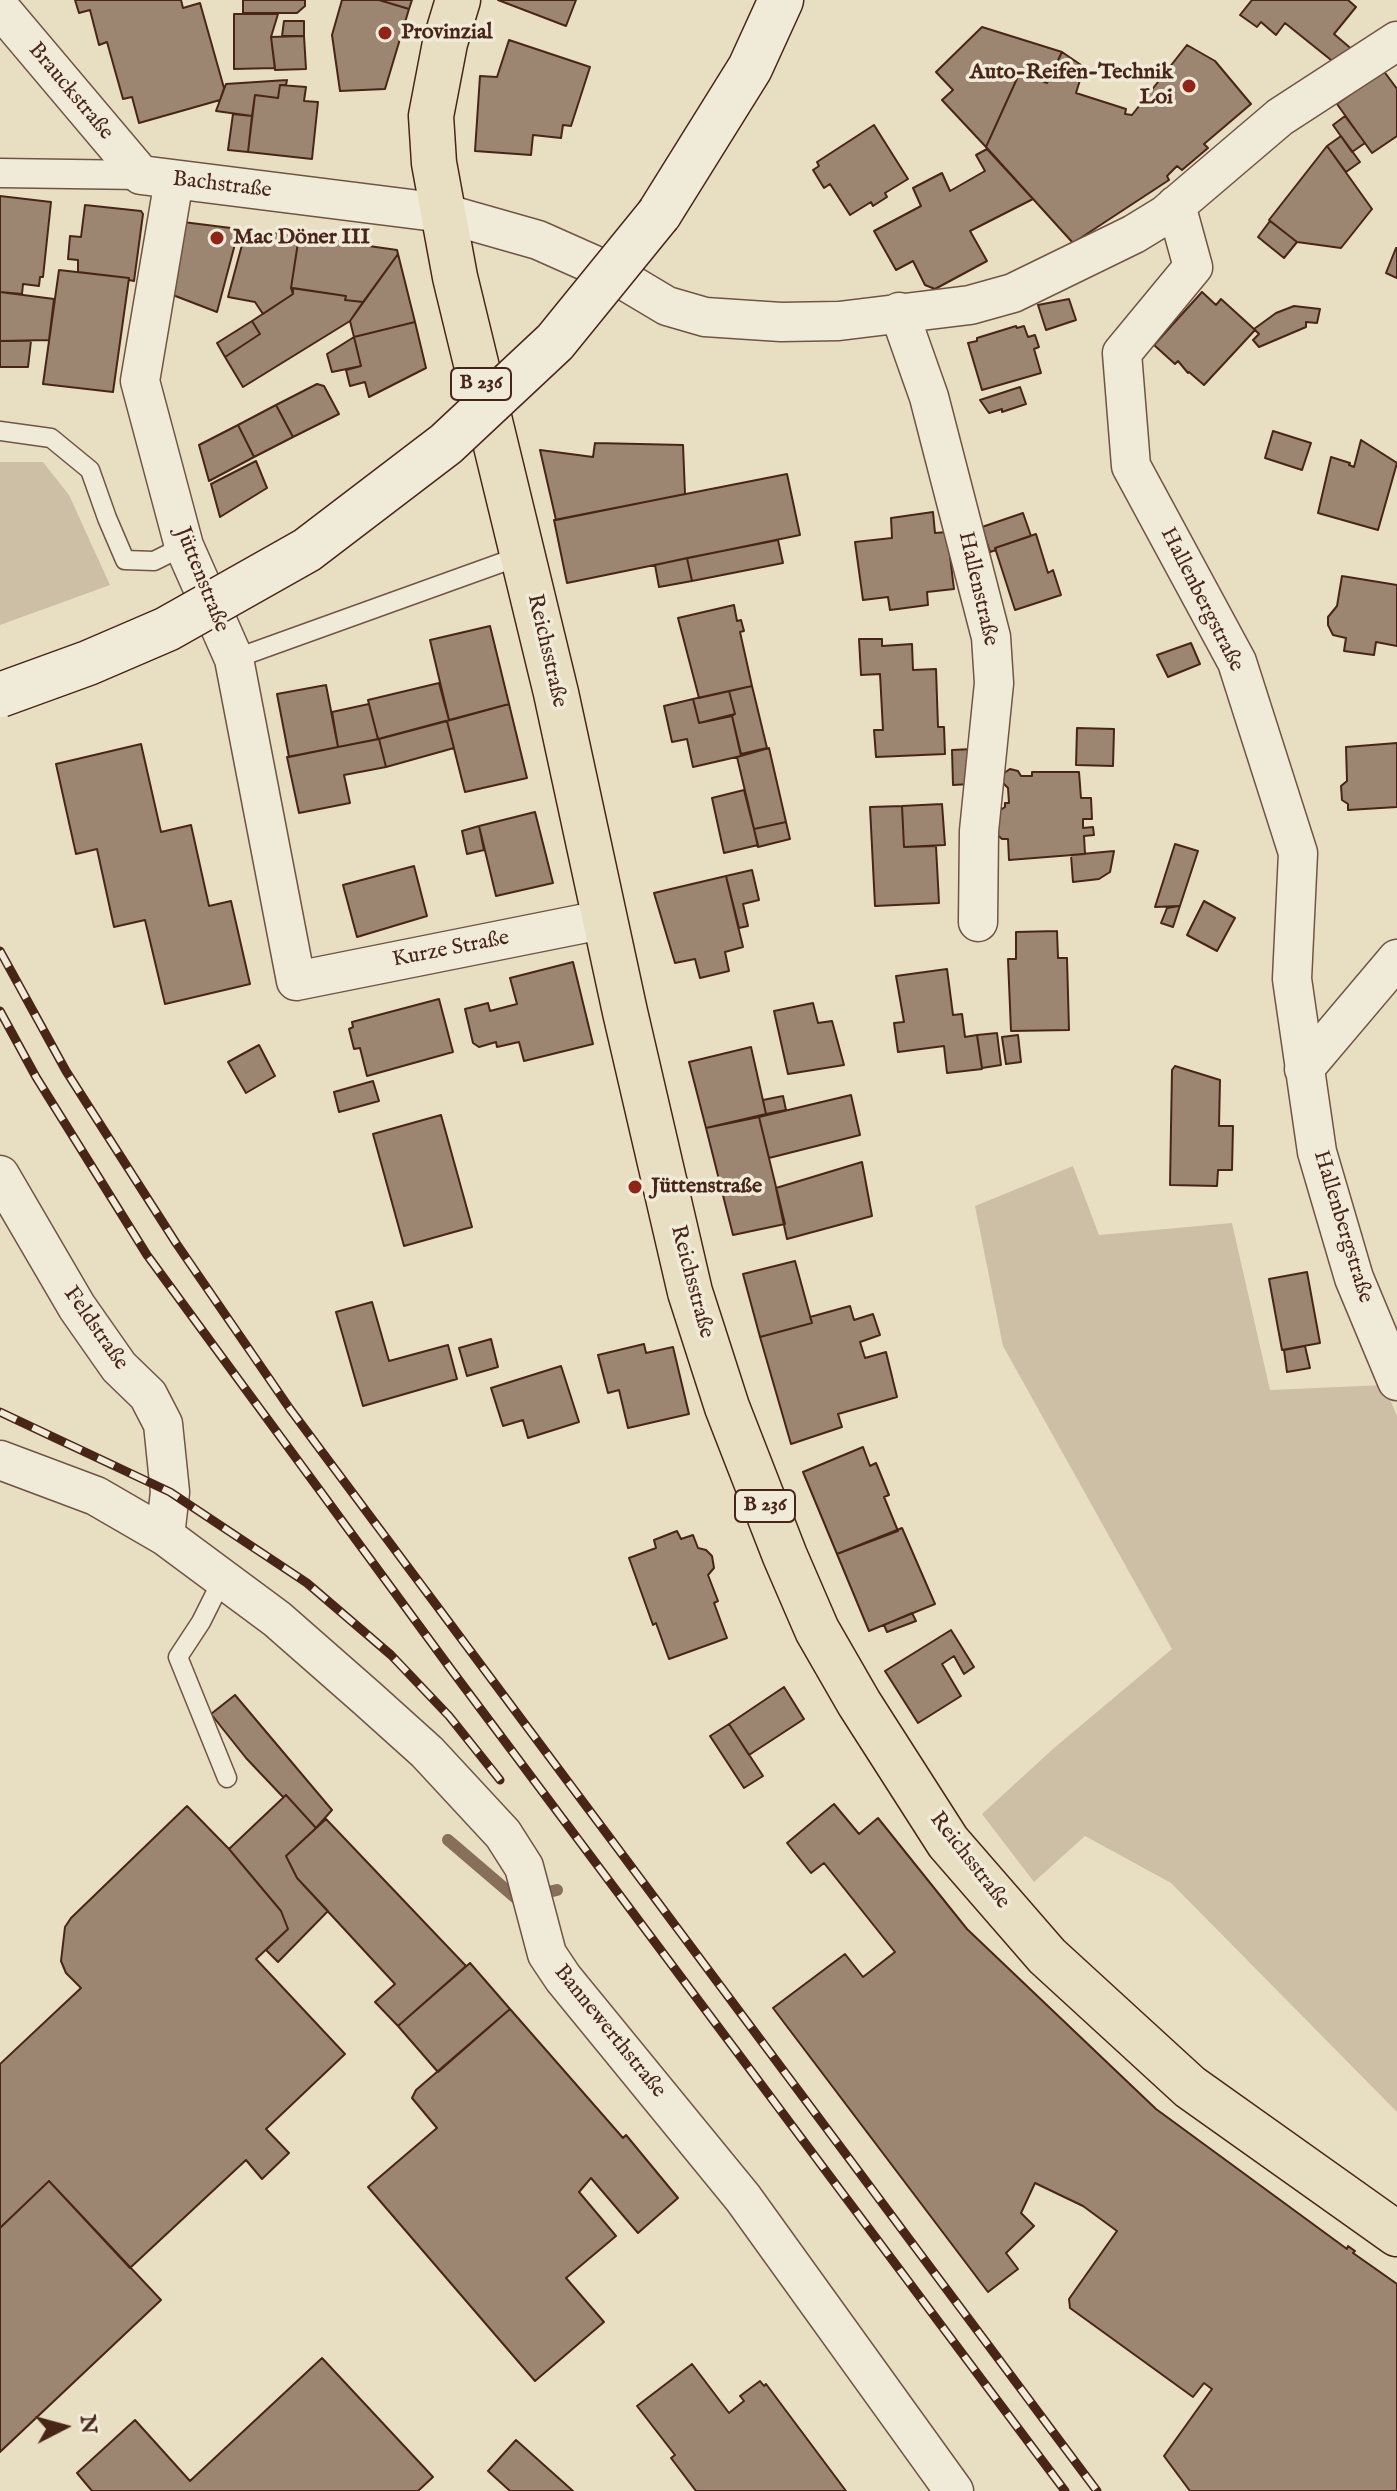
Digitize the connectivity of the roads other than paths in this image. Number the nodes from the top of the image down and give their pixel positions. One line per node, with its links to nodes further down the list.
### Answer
1 (458, 0): 8 (main road, Reichsstraße / B 236)
2 (781, 0): 14 (main road, bridge)
3 (0, 8): 6 (street, Brauckstraße)
4 (1397, 41): 7 (street)
5 (0, 173): 6 (street, Bachstraße)
6 (158, 178): 8 (street, Bachstraße); 11 (street, Jüttenstraße)
7 (1176, 205): 9 (street); 19 (street, Hallenbergstraße)
8 (443, 213): 9 (street); 12 (main road, Reichsstraße / B 236)
9 (899, 312): 16 (street, Hallenstraße)
10 (0, 431): 11 (lane)
11 (184, 546): 13 (street, Jüttenstraße)
12 (523, 555): 13 (lane); 15 (main road, Reichsstraße / B 236)
13 (234, 659): 18 (street, Jüttenstraße)
14 (0, 695)
15 (606, 919): 18 (street, Kurze Straße); 26 (main road, Reichsstraße / B 236)
16 (978, 922)
17 (1397, 959): 19 (street)
18 (296, 981)
19 (1304, 1069): 21 (street, Hallenbergstraße)
20 (0, 1175): 23 (street, Feldstraße)
21 (1397, 1381)
22 (0, 1460): 23 (street, Bannewerthstraße)
23 (165, 1536): 24 (street, Bannewerthstraße)
24 (222, 1580): 25 (lane); 27 (street, Bannewerthstraße)
25 (227, 1778)
26 (1397, 2234)
27 (954, 2491)

